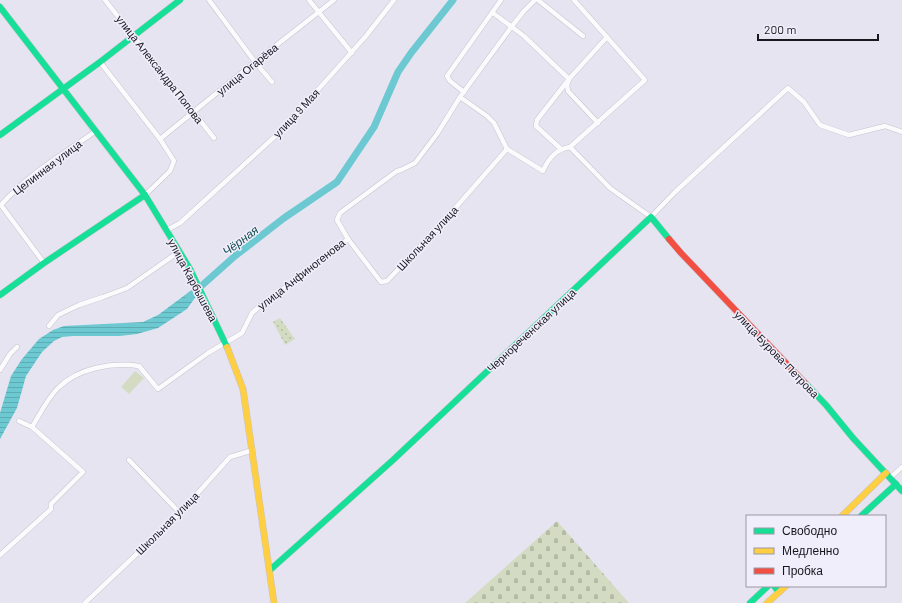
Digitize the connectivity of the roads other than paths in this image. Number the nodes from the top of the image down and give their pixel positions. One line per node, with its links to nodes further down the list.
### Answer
1 (105, 0): 14 (street, улица Александра Попова)
2 (180, 0): 14 (main road)
3 (209, 0): 19 (street)
4 (309, 0): 11 (street)
5 (334, 0): 11 (street, улица Огарёва)
6 (394, 0): 17 (street, улица 9 Мая)
7 (501, 0): 12 (street)
8 (536, 0): 13 (street, улица Анфиногенова); 15 (street)
9 (574, 0): 16 (street)
10 (0, 6): 22 (main road, улица Карбышева)
11 (318, 13): 17 (street); 19 (street, улица Огарёва)
12 (493, 13): 13 (street); 24 (street)
13 (512, 26): 20 (street); 24 (street, улица Анфиногенова)
14 (133, 36): 18 (main road); 27 (street, улица Александра Попова)
15 (583, 36)
16 (607, 38): 20 (street); 28 (street)
17 (352, 53): 39 (street, улица 9 Мая)
18 (100, 62): 22 (main road); 33 (street)
19 (255, 62): 21 (street); 27 (street, улица Огарёва)
20 (569, 79): 23 (street); 25 (street)
21 (272, 82)
22 (64, 89): 29 (main road, улица Карбышева); 31 (main road)
23 (568, 91): 25 (street); 28 (street)
24 (464, 92): 26 (street, улица Анфиногенова)
25 (558, 94): 36 (street)
26 (460, 97): 35 (street); 40 (street, улица Анфиногенова)
27 (193, 112): 32 (street, улица Александра Попова); 33 (street, улица Огарёва)
28 (598, 123): 34 (street)
29 (96, 131): 37 (main road, улица Карбышева); 42 (street, Целинная улица)
30 (902, 132): 38 (street, Чернореченская улица)
31 (0, 135)
32 (214, 138)
33 (160, 139): 37 (street)
34 (570, 147): 36 (street); 38 (street)
35 (507, 149): 36 (street); 40 (street, Школьная улица)
36 (561, 149)
37 (145, 195): 39 (main road, улица Карбышева); 42 (main road)
38 (651, 217): 53 (main road, улица Бурова-Петрова); 60 (main road, Чернореченская улица)
39 (167, 230): 41 (main road, улица Карбышева)
40 (348, 239): 45 (street, улица Анфиногенова)
41 (180, 251): 44 (street); 45 (main road, улица Карбышева)
42 (44, 263): 43 (main road)
43 (0, 295)
44 (49, 326)
45 (225, 342): 49 (street, улица Анфиногенова); 50 (main road, улица Карбышева)
46 (17, 347): 47 (street)
47 (0, 370)
48 (19, 421): 49 (street)
49 (32, 427): 59 (street)
50 (253, 450): 56 (street, Школьная улица); 60 (main road, улица Карбышева)
51 (129, 460): 56 (street)
52 (902, 467): 53 (street)
53 (888, 475): 54 (main road, улица Бурова-Петрова); 57 (main road)
54 (896, 484): 55 (main road, улица Бурова-Петрова); 58 (main road)
55 (902, 491)
56 (180, 513): 65 (street, Школьная улица)
57 (843, 515)
58 (862, 515)
59 (0, 555)
60 (270, 570): 66 (main road, улица Карбышева)
61 (767, 587): 67 (main road)
62 (775, 587): 64 (main road)
63 (785, 587): 64 (main road)
64 (779, 592): 68 (main road)
65 (85, 603)
66 (274, 603)
67 (750, 603)
68 (767, 603)

